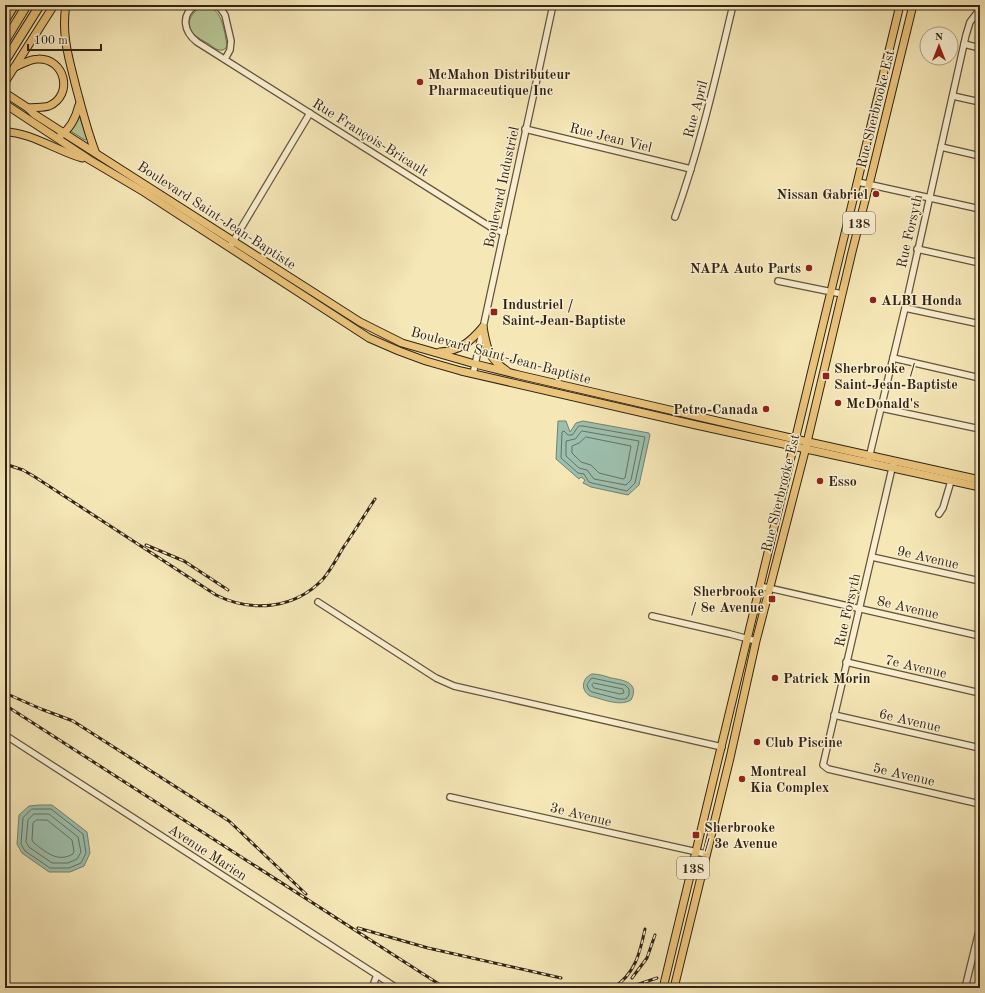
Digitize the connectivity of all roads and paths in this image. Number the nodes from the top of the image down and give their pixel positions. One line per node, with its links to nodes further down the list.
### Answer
1 (15, 5): 15 (main road)
2 (27, 5): 16 (highway)
3 (40, 5): 22 (highway)
4 (54, 5): 23 (main road)
5 (66, 5): 29 (main road)
6 (196, 5): 21 (street, Rue François-Bricault)
7 (216, 5): 21 (street)
8 (553, 5): 32 (street, Boulevard Industriel)
9 (733, 5): 40 (street, Rue April)
10 (977, 5): 14 (street)
11 (900, 6): 12 (main road); 19 (main road, Rue Sherbrooke Est / 138)
12 (912, 8): 20 (main road, Rue Sherbrooke Est / 138)
13 (980, 9): 14 (street, Rue Forsyth)
14 (975, 15): 17 (street, Rue Forsyth)
15 (5, 21)
16 (5, 41)
17 (964, 44): 18 (street); 26 (street, Rue Forsyth)
18 (980, 48)
19 (889, 51): 20 (main road); 41 (main road, Rue Sherbrooke Est / 138)
20 (901, 54): 42 (main road, Rue Sherbrooke Est / 138)
21 (225, 60): 31 (street, Rue François-Bricault)
22 (5, 61)
23 (15, 67): 24 (main road); 30 (main road)
24 (5, 82)
25 (8, 95): 30 (main road, Boulevard Saint-Jean-Baptiste)
26 (953, 96): 27 (street); 36 (street, Rue Forsyth)
27 (980, 102)
28 (6, 104): 35 (main road, Boulevard Saint-Jean-Baptiste)
29 (80, 104): 34 (main road); 37 (main road)
30 (28, 108): 34 (main road, Boulevard Saint-Jean-Baptiste)
31 (310, 113): 48 (street, Rue François-Bricault); 49 (street)
32 (525, 129): 40 (street, Rue Jean Viel); 48 (street, Boulevard Industriel)
33 (5, 132): 39 (main road)
34 (64, 133): 35 (main road); 37 (main road, Boulevard Saint-Jean-Baptiste)
35 (58, 138): 39 (main road, Boulevard Saint-Jean-Baptiste)
36 (941, 147): 38 (street); 43 (street, Rue Forsyth)
37 (95, 152): 49 (main road, Boulevard Saint-Jean-Baptiste)
38 (980, 156)
39 (90, 160): 49 (main road, Boulevard Saint-Jean-Baptiste)
40 (691, 169): 45 (street, Rue April)
41 (858, 182): 42 (street); 46 (main road, Rue Sherbrooke Est / 138)
42 (869, 185): 43 (street); 47 (main road, Rue Sherbrooke Est / 138)
43 (929, 198): 44 (street); 51 (street, Rue Forsyth)
44 (980, 209)
45 (675, 217)
46 (849, 217): 47 (main road); 50 (main road, Rue Sherbrooke Est / 138)
47 (860, 220): 52 (main road, Rue Sherbrooke Est / 138)
48 (504, 233): 59 (street, Boulevard Industriel)
49 (232, 244): 62 (main road, Boulevard Saint-Jean-Baptiste); 65 (main road, Boulevard Saint-Jean-Baptiste)
50 (841, 249): 52 (main road); 55 (main road, Rue Sherbrooke Est / 138)
51 (917, 249): 53 (street); 57 (street, Rue Forsyth)
52 (852, 252): 56 (main road, Rue Sherbrooke Est / 138)
53 (980, 263)
54 (778, 281): 55 (street)
55 (831, 292): 56 (street); 60 (main road, Rue Sherbrooke Est / 138)
56 (842, 294): 61 (main road, Rue Sherbrooke Est / 138)
57 (905, 308): 58 (street); 63 (street, Rue Forsyth)
58 (980, 324)
59 (483, 327): 62 (main road); 64 (street, Boulevard Industriel); 66 (main road)
60 (818, 346): 61 (main road); 76 (main road, Rue Sherbrooke Est / 138)
61 (828, 349): 77 (main road, Rue Sherbrooke Est / 138)
62 (430, 352): 64 (main road, Boulevard Saint-Jean-Baptiste)
63 (893, 358): 67 (street); 70 (street, Rue Forsyth)
64 (475, 364): 65 (street, Boulevard Industriel); 66 (main road, Boulevard Saint-Jean-Baptiste)
65 (473, 374): 69 (main road, Boulevard Saint-Jean-Baptiste)
66 (519, 375): 68 (main road, Boulevard Saint-Jean-Baptiste)
67 (980, 378)
68 (586, 391): 69 (main road); 71 (main road, Boulevard Saint-Jean-Baptiste)
69 (584, 399): 73 (main road, Boulevard Saint-Jean-Baptiste)
70 (881, 408): 75 (street); 78 (street, Rue Forsyth)
71 (675, 411): 72 (main road, Boulevard Saint-Jean-Baptiste); 73 (main road)
72 (698, 416): 74 (main road); 76 (main road, Boulevard Saint-Jean-Baptiste)
73 (673, 420): 74 (main road, Boulevard Saint-Jean-Baptiste)
74 (696, 425): 76 (main road, Boulevard Saint-Jean-Baptiste)
75 (980, 429)
76 (794, 443): 77 (main road, Boulevard Saint-Jean-Baptiste); 84 (main road, Rue Sherbrooke Est / 138)
77 (806, 445): 78 (main road, Boulevard Saint-Jean-Baptiste); 85 (main road, Rue Sherbrooke Est / 138)
78 (869, 459): 79 (main road, Boulevard Saint-Jean-Baptiste)
79 (893, 464): 80 (main road, Boulevard Saint-Jean-Baptiste); 86 (street, Rue Forsyth)
80 (952, 478): 81 (main road, Boulevard Saint-Jean-Baptiste); 82 (main road, Boulevard Saint-Jean-Baptiste); 83 (street)
81 (980, 480)
82 (980, 487)
83 (939, 514)
84 (775, 522): 85 (main road); 88 (main road, Rue Sherbrooke Est / 138)
85 (786, 525): 89 (main road, Rue Sherbrooke Est / 138)
86 (872, 557): 87 (street, 9e Avenue); 91 (street, Rue Forsyth)
87 (980, 581)
88 (760, 586): 89 (street, 8e Avenue); 94 (main road, Rue Sherbrooke Est / 138)
89 (770, 588): 91 (street, 8e Avenue); 95 (main road, Rue Sherbrooke Est / 138)
90 (318, 602): 104 (street)
91 (859, 608): 93 (street, 8e Avenue); 96 (street, Rue Forsyth)
92 (652, 616): 94 (street)
93 (980, 636)
94 (748, 639): 95 (street); 97 (main road, Rue Sherbrooke Est / 138)
95 (756, 641): 98 (main road, Rue Sherbrooke Est / 138)
96 (846, 662): 100 (street, 7e Avenue); 102 (street, Rue Forsyth)
97 (740, 670): 98 (main road); 99 (main road, Rue Sherbrooke Est / 138)
98 (750, 671): 101 (main road, Rue Sherbrooke Est / 138)
99 (735, 691): 101 (main road); 104 (main road, Rue Sherbrooke Est / 138)
100 (980, 693)
101 (745, 694): 106 (main road, Rue Sherbrooke Est / 138)
102 (834, 715): 105 (street, 6e Avenue); 107 (street, Rue Forsyth)
103 (5, 735): 113 (street, Avenue Marien)
104 (722, 747): 106 (main road); 110 (main road, Rue Sherbrooke Est / 138)
105 (980, 748)
106 (732, 750): 111 (main road, Rue Sherbrooke Est / 138)
107 (823, 765): 109 (street, 5e Avenue)
108 (450, 797): 110 (street, 3e Avenue)
109 (980, 804)
110 (697, 852): 111 (street, 3e Avenue); 116 (main road, Rue Sherbrooke Est / 138)
111 (706, 854): 117 (main road, Rue Sherbrooke Est / 138)
112 (980, 928): 118 (street)
113 (377, 975): 114 (street); 115 (street, Avenue Marien)
114 (372, 988)
115 (397, 988)
116 (663, 988)
117 (674, 988)
118 (965, 988)

